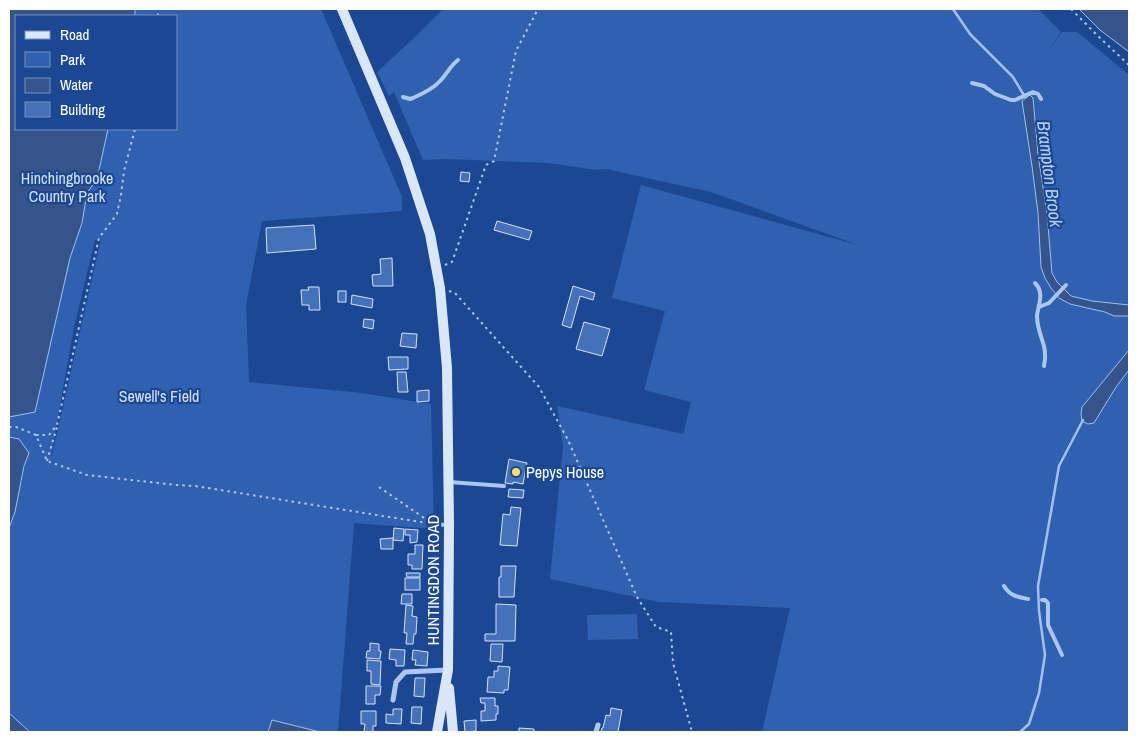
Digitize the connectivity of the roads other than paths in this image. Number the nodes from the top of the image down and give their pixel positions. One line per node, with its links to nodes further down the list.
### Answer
1 (342, 9): 10 (main road, HUNTINGDON ROAD)
2 (458, 60): 4 (lane)
3 (972, 83): 5 (lane)
4 (403, 97)
5 (1041, 98)
6 (1036, 283): 8 (lane)
7 (1066, 285): 8 (lane)
8 (1040, 307): 9 (lane)
9 (1044, 366)
10 (449, 484): 11 (lane); 13 (main road, HUNTINGDON ROAD)
11 (504, 486)
12 (432, 523): 13 (lane)
13 (449, 525): 18 (main road, HUNTINGDON ROAD)
14 (1004, 586): 15 (lane)
15 (1028, 598)
16 (1042, 600): 17 (lane)
17 (1062, 655)
18 (448, 672): 19 (street); 21 (main road); 22 (main road)
19 (393, 700)
20 (598, 724): 23 (street)
21 (437, 732)
22 (453, 732)
23 (596, 732)

